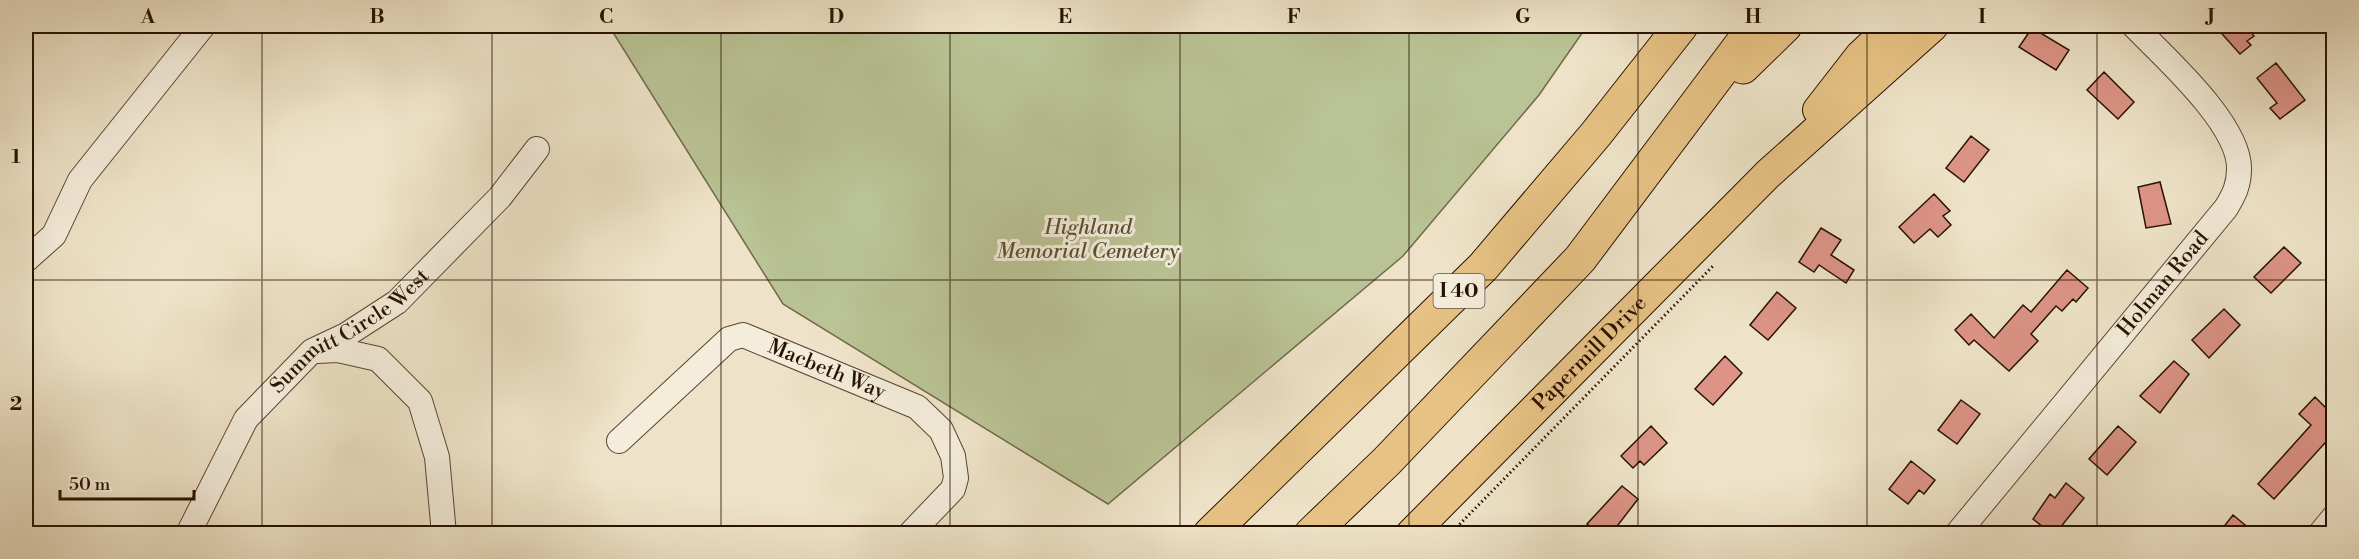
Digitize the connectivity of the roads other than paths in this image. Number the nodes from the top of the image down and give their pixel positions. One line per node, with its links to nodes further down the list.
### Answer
1 (203, 26): 11 (street)
2 (1681, 26): 18 (highway, I 40)
3 (1755, 26): 8 (highway)
4 (1785, 26): 8 (highway)
5 (1892, 26): 10 (main road, Papermill Drive)
6 (1933, 26): 10 (main road, Papermill Drive)
7 (2134, 26): 21 (street, Holman Road)
8 (1666, 144): 19 (highway)
9 (537, 149): 12 (street, Summitt Circle West)
10 (1768, 174): 20 (main road, Papermill Drive)
11 (26, 260)
12 (312, 351): 15 (street, Summitt Circle West); 16 (street)
13 (620, 441): 17 (street, Macbeth Way)
14 (2334, 517): 22 (street)
15 (188, 534)
16 (444, 534)
17 (910, 534)
18 (1210, 534)
19 (1311, 534)
20 (1412, 534)
21 (1957, 534)
22 (2320, 534)

